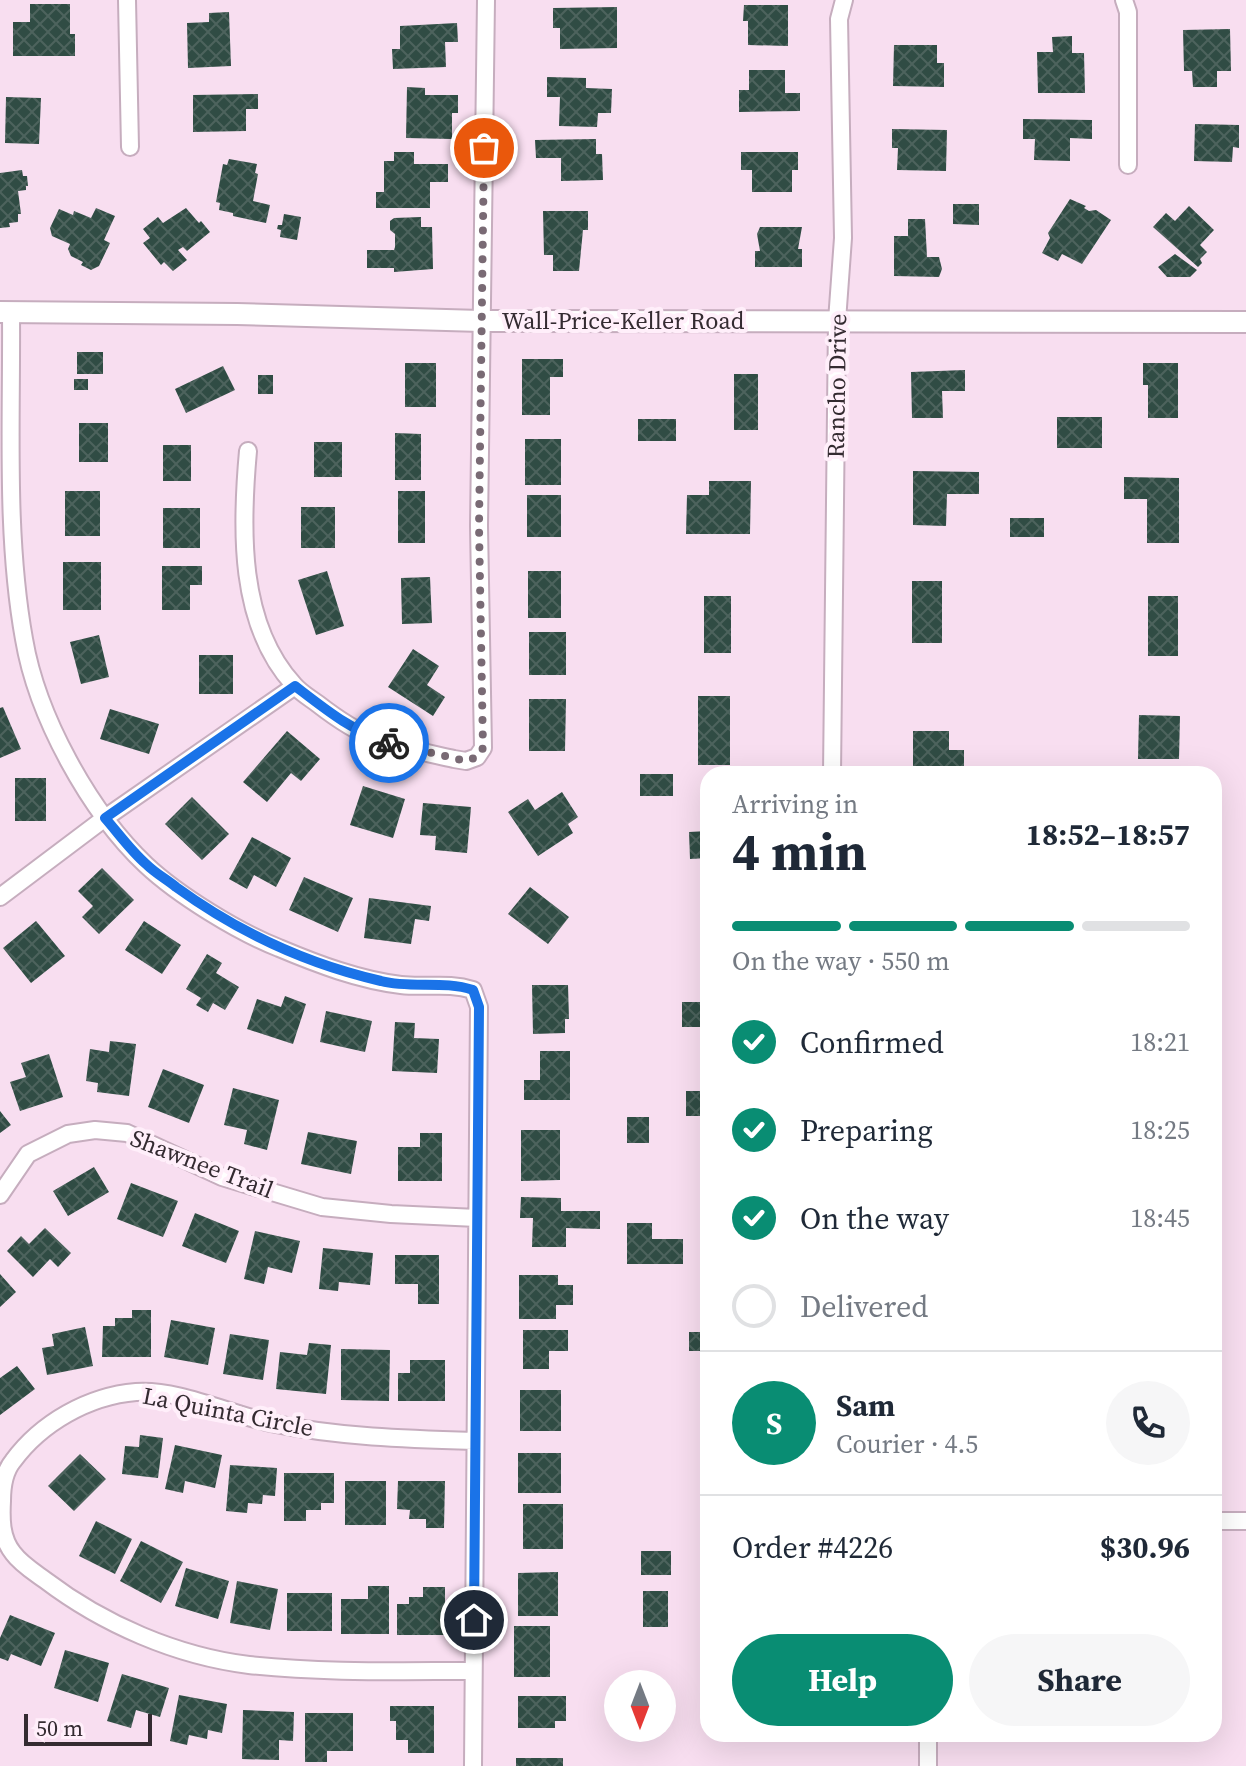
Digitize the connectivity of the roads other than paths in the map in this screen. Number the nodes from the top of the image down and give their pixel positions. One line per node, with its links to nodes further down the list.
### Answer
1 (127, 0): 5 (street)
2 (486, 0): 8 (street)
3 (844, 0): 9 (street, Rancho Drive)
4 (1124, 0): 6 (street)
5 (130, 147)
6 (1128, 165)
7 (6, 312): 8 (street, Wall-Price-Keller Road); 14 (street)
8 (481, 321): 9 (street, Wall-Price-Keller Road); 12 (street)
9 (837, 321): 10 (street, Wall-Price-Keller Road); 13 (street, Rancho Drive)
10 (1246, 322)
11 (248, 451): 12 (street)
12 (295, 686): 14 (street)
13 (832, 766)
14 (105, 818): 15 (street); 17 (street)
15 (0, 897)
16 (0, 1195): 17 (street, Shawnee Trail)
17 (477, 1218): 18 (street)
18 (475, 1441): 21 (street); 21 (street, La Quinta Circle)
19 (1222, 1521): 20 (street)
20 (1246, 1521)
21 (472, 1671): 23 (street)
22 (928, 1742): 24 (street)
23 (473, 1766)
24 (928, 1766)

